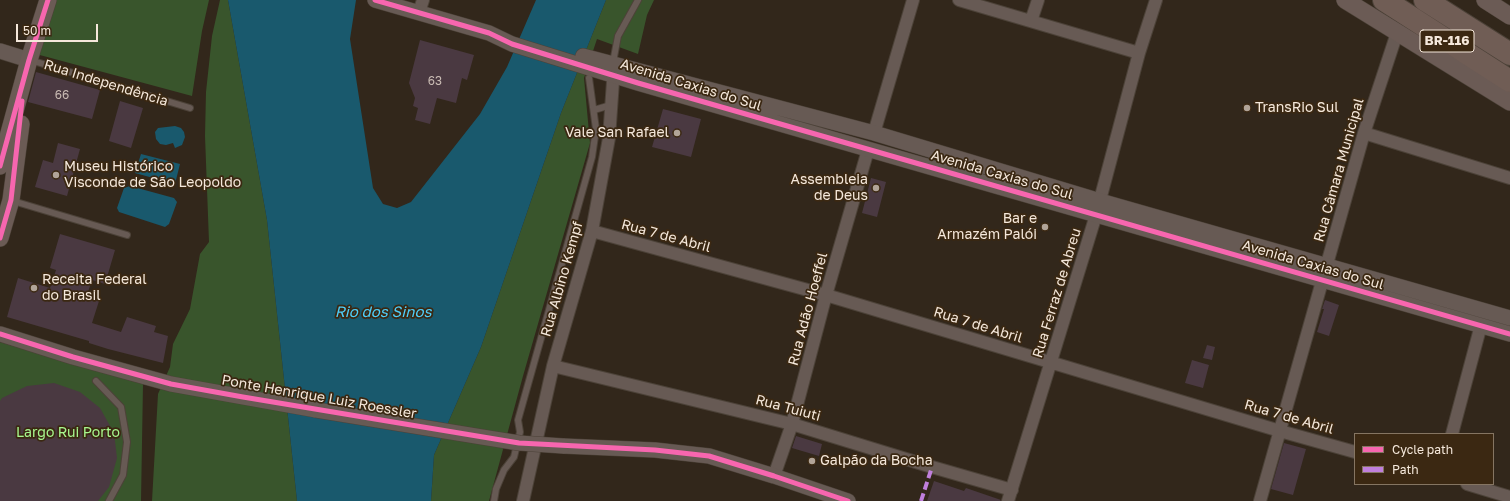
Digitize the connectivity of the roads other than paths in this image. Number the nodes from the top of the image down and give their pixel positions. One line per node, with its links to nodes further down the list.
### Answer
1 (48, 0): 19 (main road)
2 (375, 0): 12 (street, Avenida Caxias do Sul)
3 (638, 0): 21 (lane)
4 (913, 0): 29 (street)
5 (959, 0): 14 (street)
6 (1038, 0): 14 (street)
7 (1156, 0): 17 (street, Rua Ferraz de Abreu)
8 (1345, 0): 15 (main road)
9 (1384, 0): 23 (highway, BR-116)
10 (1425, 0): 18 (highway, BR-116)
11 (1485, 0): 13 (main road)
12 (421, 6): 20 (street, Avenida Caxias do Sul)
13 (1510, 16)
14 (1031, 21): 17 (street)
15 (1397, 33): 24 (main road); 28 (street, Rua Câmara Municipal)
16 (0, 51): 19 (street, Rua Independência)
17 (1139, 52): 34 (street, Rua Ferraz de Abreu)
18 (1510, 54)
19 (29, 60): 22 (main road); 26 (lane, Rua Independência)
20 (588, 67): 21 (street, Avenida Caxias do Sul); 27 (lane)
21 (614, 69): 25 (street, Rua Albino Kempf); 29 (street, Avenida Caxias do Sul); 30 (street, Avenida Caxias do Sul)
22 (24, 79): 31 (main road); 33 (main road)
23 (1510, 81)
24 (1510, 102)
25 (612, 105): 27 (lane); 35 (street, Rua Albino Kempf)
26 (190, 108)
27 (594, 110): 57 (lane)
28 (1364, 133): 32 (street); 38 (street, Rua Câmara Municipal)
29 (874, 134): 34 (street, Avenida Caxias do Sul)
30 (868, 150): 34 (street, Avenida Caxias do Sul); 40 (street, Rua Adão Hoeffel)
31 (0, 166)
32 (1510, 178)
33 (6, 198): 36 (lane); 37 (main road)
34 (1098, 208): 38 (street, Avenida Caxias do Sul); 39 (street, Avenida Caxias do Sul); 45 (street, Rua Ferraz de Abreu)
35 (592, 231): 40 (street, Rua 7 de Abril); 46 (street, Rua Albino Kempf)
36 (127, 235)
37 (0, 238)
38 (1327, 265): 39 (street, Rua Câmara Municipal); 41 (street, Avenida Caxias do Sul)
39 (1323, 281): 42 (street, Avenida Caxias do Sul); 49 (street, Rua Câmara Municipal)
40 (826, 295): 45 (street, Rua 7 de Abril); 48 (street, Rua Adão Hoeffel)
41 (1510, 318)
42 (1481, 325): 44 (street, Avenida Caxias do Sul); 50 (street)
43 (0, 334): 52 (street, Ponte Henrique Luiz Roessler, bridge)
44 (1510, 334)
45 (1052, 363): 49 (street, Rua 7 de Abril); 54 (street, Rua Ferraz de Abreu)
46 (553, 366): 48 (street, Rua Tuiuti); 58 (street, Rua Albino Kempf)
47 (96, 381): 56 (lane)
48 (792, 424): 52 (street, Rua Adão Hoeffel); 54 (street, Rua Tuiuti)
49 (1280, 431): 51 (street, Rua 7 de Abril); 60 (street, Rua Câmara Municipal)
50 (1452, 433)
51 (1354, 452)
52 (774, 476): 59 (street, Ponte Henrique Luiz Roessler)
53 (1470, 485): 55 (street)
54 (1010, 495)
55 (1509, 497)
56 (109, 501)
57 (494, 501)
58 (523, 501)
59 (848, 501)
60 (1260, 501)

